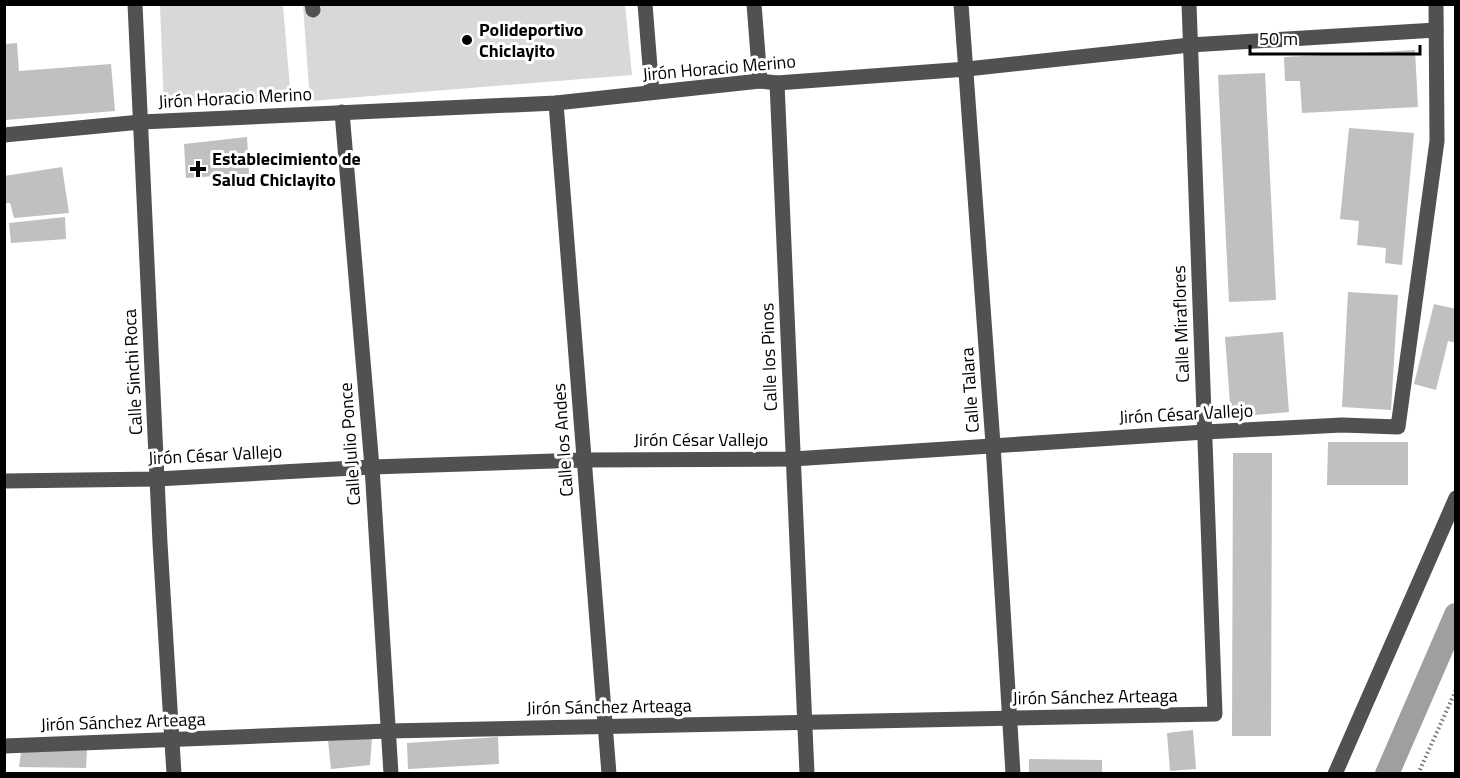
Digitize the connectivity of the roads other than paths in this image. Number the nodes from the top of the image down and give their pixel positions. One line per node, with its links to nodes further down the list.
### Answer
1 (135, 4): 15 (street, Calle Sinchi Roca)
2 (645, 4): 12 (street)
3 (753, 4): 10 (street)
4 (961, 4): 9 (street, Calle Talara)
5 (1189, 4): 8 (street, Calle Miraflores)
6 (1436, 4): 7 (street)
7 (1436, 30): 8 (street, Jirón Horacio Merino); 17 (street, Jirón César Vallejo)
8 (1190, 45): 9 (street, Jirón Horacio Merino); 17 (street, Calle Miraflores)
9 (967, 69): 11 (street, Jirón Horacio Merino); 18 (street, Calle Talara)
10 (760, 81): 11 (street, Jirón Horacio Merino); 12 (street, Jirón Horacio Merino)
11 (777, 82): 19 (street, Calle los Pinos)
12 (652, 92): 13 (street, Jirón Horacio Merino)
13 (556, 103): 14 (street, Jirón Horacio Merino); 20 (street, Calle los Andes)
14 (342, 112): 15 (street, Jirón Horacio Merino); 21 (street, Calle Julio Ponce)
15 (141, 122): 16 (street, Jirón Horacio Merino); 22 (street, Calle Sinchi Roca)
16 (4, 135)
17 (1205, 432): 18 (street, Jirón César Vallejo); 25 (street, Calle Miraflores)
18 (993, 444): 19 (street, Jirón César Vallejo); 26 (street, Calle Talara)
19 (793, 459): 20 (street, Jirón César Vallejo); 27 (street, Calle los Pinos)
20 (584, 460): 21 (street, Jirón César Vallejo); 28 (street, Calle los Andes)
21 (372, 467): 22 (street, Jirón César Vallejo); 29 (street, Calle Julio Ponce)
22 (158, 478): 23 (street, Jirón César Vallejo); 30 (street, Calle Sinchi Roca)
23 (4, 481)
24 (1455, 498): 37 (street)
25 (1215, 714): 26 (street, Jirón Sánchez Arteaga)
26 (1010, 718): 27 (street, Jirón Sánchez Arteaga); 36 (street, Calle Talara)
27 (804, 722): 28 (street, Jirón Sánchez Arteaga); 35 (street, Calle los Pinos)
28 (605, 726): 29 (street, Jirón Sánchez Arteaga); 34 (street, Calle los Andes)
29 (388, 731): 30 (street, Jirón Sánchez Arteaga); 33 (street, Calle Julio Ponce)
30 (171, 739): 31 (street, Jirón Sánchez Arteaga); 32 (street, Calle Sinchi Roca)
31 (4, 746)
32 (174, 774)
33 (391, 774)
34 (609, 774)
35 (807, 774)
36 (1013, 774)
37 (1335, 774)

